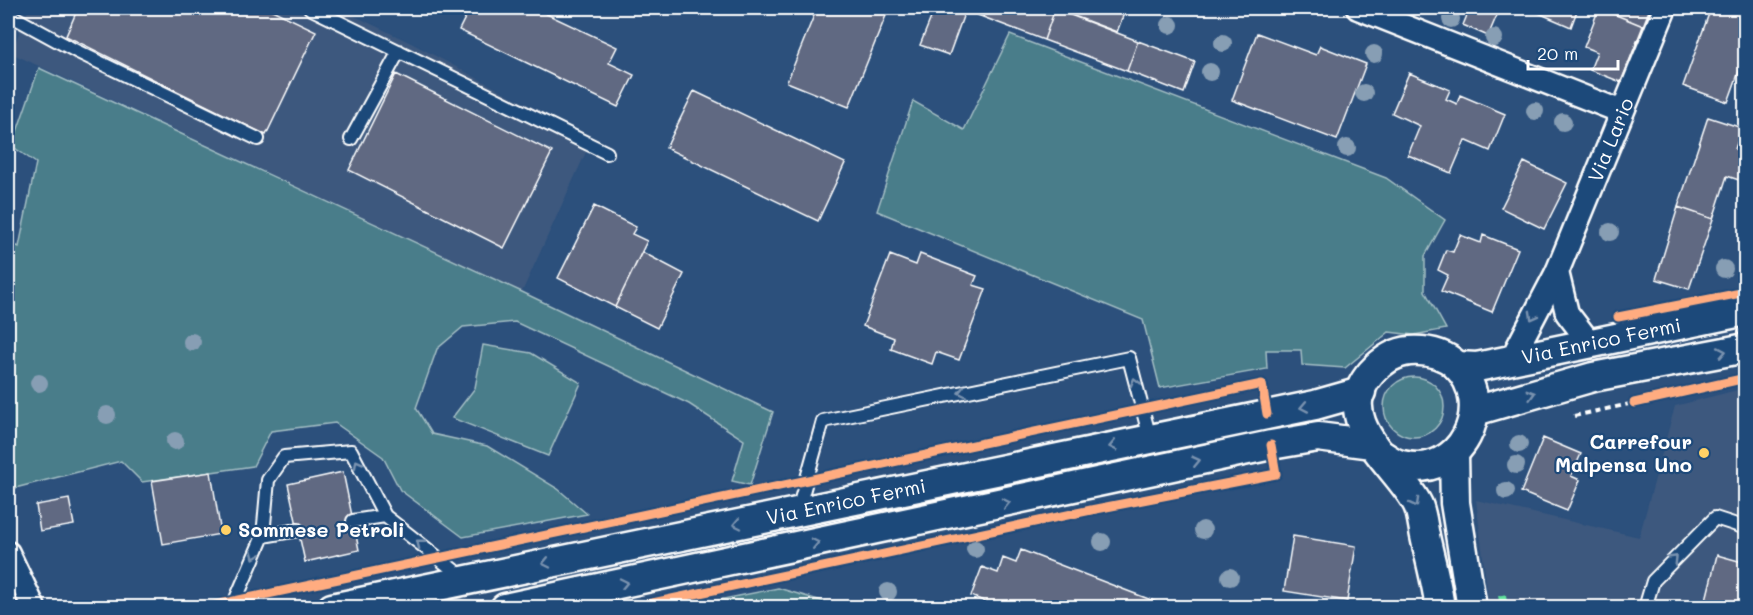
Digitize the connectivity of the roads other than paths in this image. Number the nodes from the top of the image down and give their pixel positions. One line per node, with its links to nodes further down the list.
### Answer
1 (310, 8): 5 (lane)
2 (1358, 8): 6 (street)
3 (1665, 8): 6 (street, Via Lario)
4 (8, 14): 7 (lane)
5 (399, 51): 8 (lane); 9 (lane)
6 (1622, 112): 10 (street, Via Lario)
7 (258, 139)
8 (351, 139)
9 (607, 153)
10 (1557, 272): 12 (street); 14 (street, Via Lario, one-way to 14)
11 (1746, 310): 12 (street, Via Enrico Fermi)
12 (1590, 343): 14 (street, Via Enrico Fermi)
13 (1746, 348): 17 (street, Via Enrico Fermi, one-way to 13)
14 (1511, 360): 15 (street, Via Enrico Fermi)
15 (1457, 366): 16 (street); 17 (street)
16 (1361, 392): 18 (street, Via Enrico Fermi, one-way to 18); 19 (street)
17 (1475, 411): 20 (street)
18 (1150, 438): 21 (street, Via Enrico Fermi, one-way to 21); 21 (lane, one-way to 21)
19 (1377, 449): 20 (street); 32 (street, Via Enrico Fermi, one-way to 19); 33 (street, one-way to 33)
20 (1454, 454): 34 (street)
21 (798, 511): 28 (street, Via Enrico Fermi, one-way to 28)
22 (385, 516): 23 (lane); 26 (lane, one-way to 26); 28 (lane, one-way to 22)
23 (353, 521)
24 (1746, 528): 35 (lane, one-way to 24)
25 (298, 530): 26 (lane)
26 (263, 536): 30 (lane, one-way to 30)
27 (8, 553): 29 (street)
28 (466, 580): 31 (street, Via Enrico Fermi)
29 (34, 608)
30 (232, 608)
31 (332, 608)
32 (505, 608)
33 (1440, 608)
34 (1472, 608)
35 (1645, 608)

